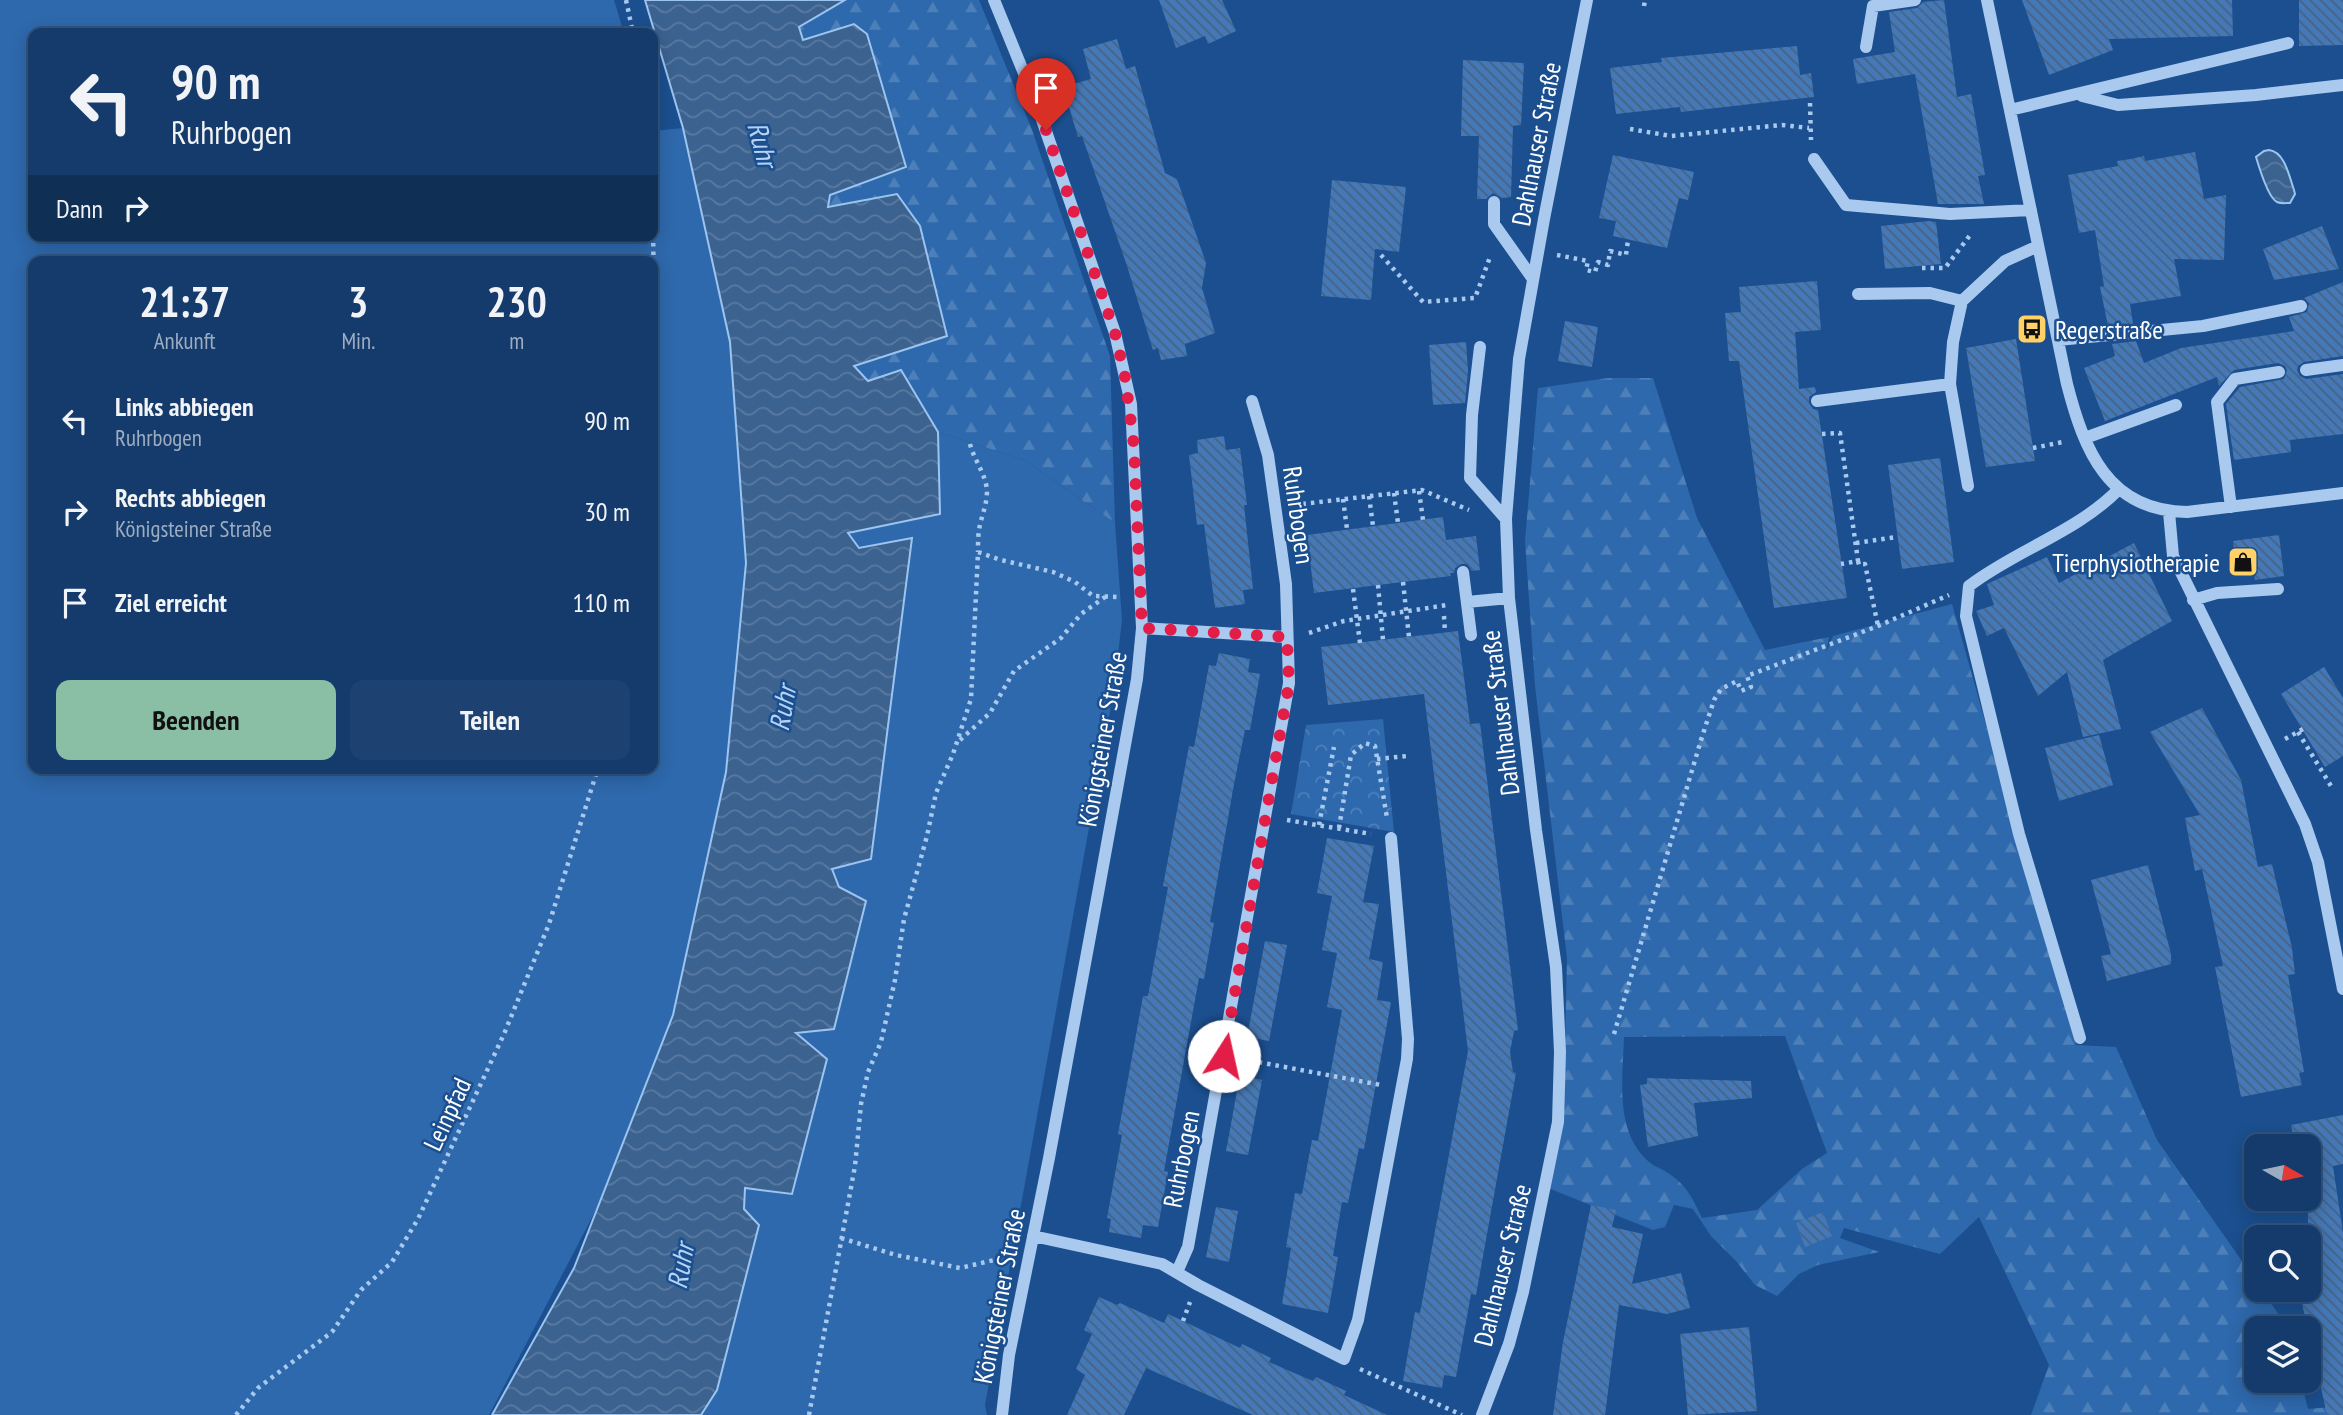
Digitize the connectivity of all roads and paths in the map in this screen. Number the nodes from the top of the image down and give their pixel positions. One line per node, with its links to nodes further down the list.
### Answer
1 (626, 0): 6 (path)
2 (994, 0): 68 (street, Königsteiner Straße)
3 (1587, 0): 24 (street, Dahlhauser Straße)
4 (1915, 0): 8 (street)
5 (1987, 0): 12 (street)
6 (632, 28)
7 (2288, 43): 10 (street)
8 (1866, 47)
9 (2343, 85): 10 (street)
10 (2078, 95): 12 (street)
11 (1810, 103): 13 (path)
12 (2010, 110): 16 (street)
13 (1630, 129)
14 (1814, 159): 17 (street)
15 (1494, 202): 24 (street)
16 (2031, 210): 17 (street); 19 (street)
17 (1989, 212): 23 (path)
18 (1628, 240): 22 (path)
19 (2038, 246): 26 (street); 28 (street)
20 (1493, 247): 21 (path)
21 (1381, 255)
22 (1577, 259)
23 (1922, 268)
24 (1533, 279): 52 (street, Dahlhauser Straße)
25 (1858, 294): 26 (street)
26 (1962, 301): 33 (street)
27 (2301, 306): 28 (street)
28 (2058, 340): 38 (street)
29 (1480, 347): 52 (street)
30 (2343, 365): 31 (street)
31 (2306, 370)
32 (2279, 372): 48 (street)
33 (1950, 384): 35 (street); 41 (street)
34 (1252, 401): 49 (street, Ruhrbogen)
35 (1817, 401)
36 (2176, 405): 38 (street)
37 (1822, 434): 58 (path)
38 (2085, 438): 40 (path); 42 (street)
39 (970, 444): 59 (path)
40 (2033, 448)
41 (1968, 486)
42 (2119, 489): 51 (street); 65 (street)
43 (1419, 491): 44 (path); 50 (path); 53 (path)
44 (1394, 493): 46 (path); 54 (path)
45 (2343, 493): 48 (street)
46 (1369, 496): 47 (path); 55 (path)
47 (1343, 499): 49 (path); 56 (path)
48 (2231, 507): 51 (street)
49 (1276, 508): 82 (street, Ruhrbogen)
50 (1466, 510)
51 (2169, 512): 71 (street)
52 (1506, 519): 70 (street, Dahlhauser Straße)
53 (1423, 520)
54 (1398, 523)
55 (1373, 526)
56 (1347, 529)
57 (1897, 537): 58 (path)
58 (1856, 543): 60 (path)
59 (978, 552): 69 (path); 87 (path)
60 (1858, 561): 61 (path); 78 (path)
61 (1841, 564)
62 (1463, 572): 72 (street)
63 (1403, 582): 74 (path)
64 (1378, 586): 75 (path)
65 (1969, 586): 78 (path); 100 (street)
66 (1353, 589): 76 (path)
67 (2278, 589): 71 (street)
68 (1141, 593): 69 (path); 79 (street, Königsteiner Straße)
69 (1106, 596): 87 (path)
70 (1509, 598): 72 (street); 114 (street, Dahlhauser Straße)
71 (2193, 600): 98 (street)
72 (1467, 602): 81 (street)
73 (1443, 606): 74 (path)
74 (1406, 612): 75 (path); 83 (path)
75 (1381, 614): 76 (path); 84 (path)
76 (1357, 619): 82 (path); 85 (path)
77 (1445, 621): 80 (path)
78 (1878, 625): 99 (path)
79 (1142, 628): 82 (street); 103 (street, Königsteiner Straße)
80 (1445, 632)
81 (1471, 635)
82 (1287, 637): 106 (street, Ruhrbogen)
83 (1409, 637)
84 (1383, 640)
85 (1360, 643)
86 (2298, 732): 92 (path)
87 (957, 743): 104 (path)
88 (1334, 747): 94 (path)
89 (1407, 756): 90 (path)
90 (1377, 759): 95 (path); 97 (path)
91 (596, 774): 110 (path, Leinpfad)
92 (2331, 786)
93 (1278, 818): 94 (path)
94 (1321, 826): 95 (path)
95 (1339, 828): 96 (path)
96 (1371, 833)
97 (1391, 838): 109 (street)
98 (2343, 989)
99 (1614, 1034)
100 (2080, 1038)
101 (1253, 1061): 102 (path)
102 (1376, 1084)
103 (1033, 1236): 105 (street, Königsteiner Straße); 106 (street)
104 (841, 1238): 105 (path); 111 (path)
105 (1031, 1251): 112 (street, Königsteiner Straße)
106 (1177, 1272): 109 (street)
107 (1191, 1299): 108 (path)
108 (1183, 1321)
109 (1344, 1359): 113 (path)
110 (236, 1415)
111 (809, 1415)
112 (1002, 1415)
113 (1462, 1415)
114 (1482, 1415)

